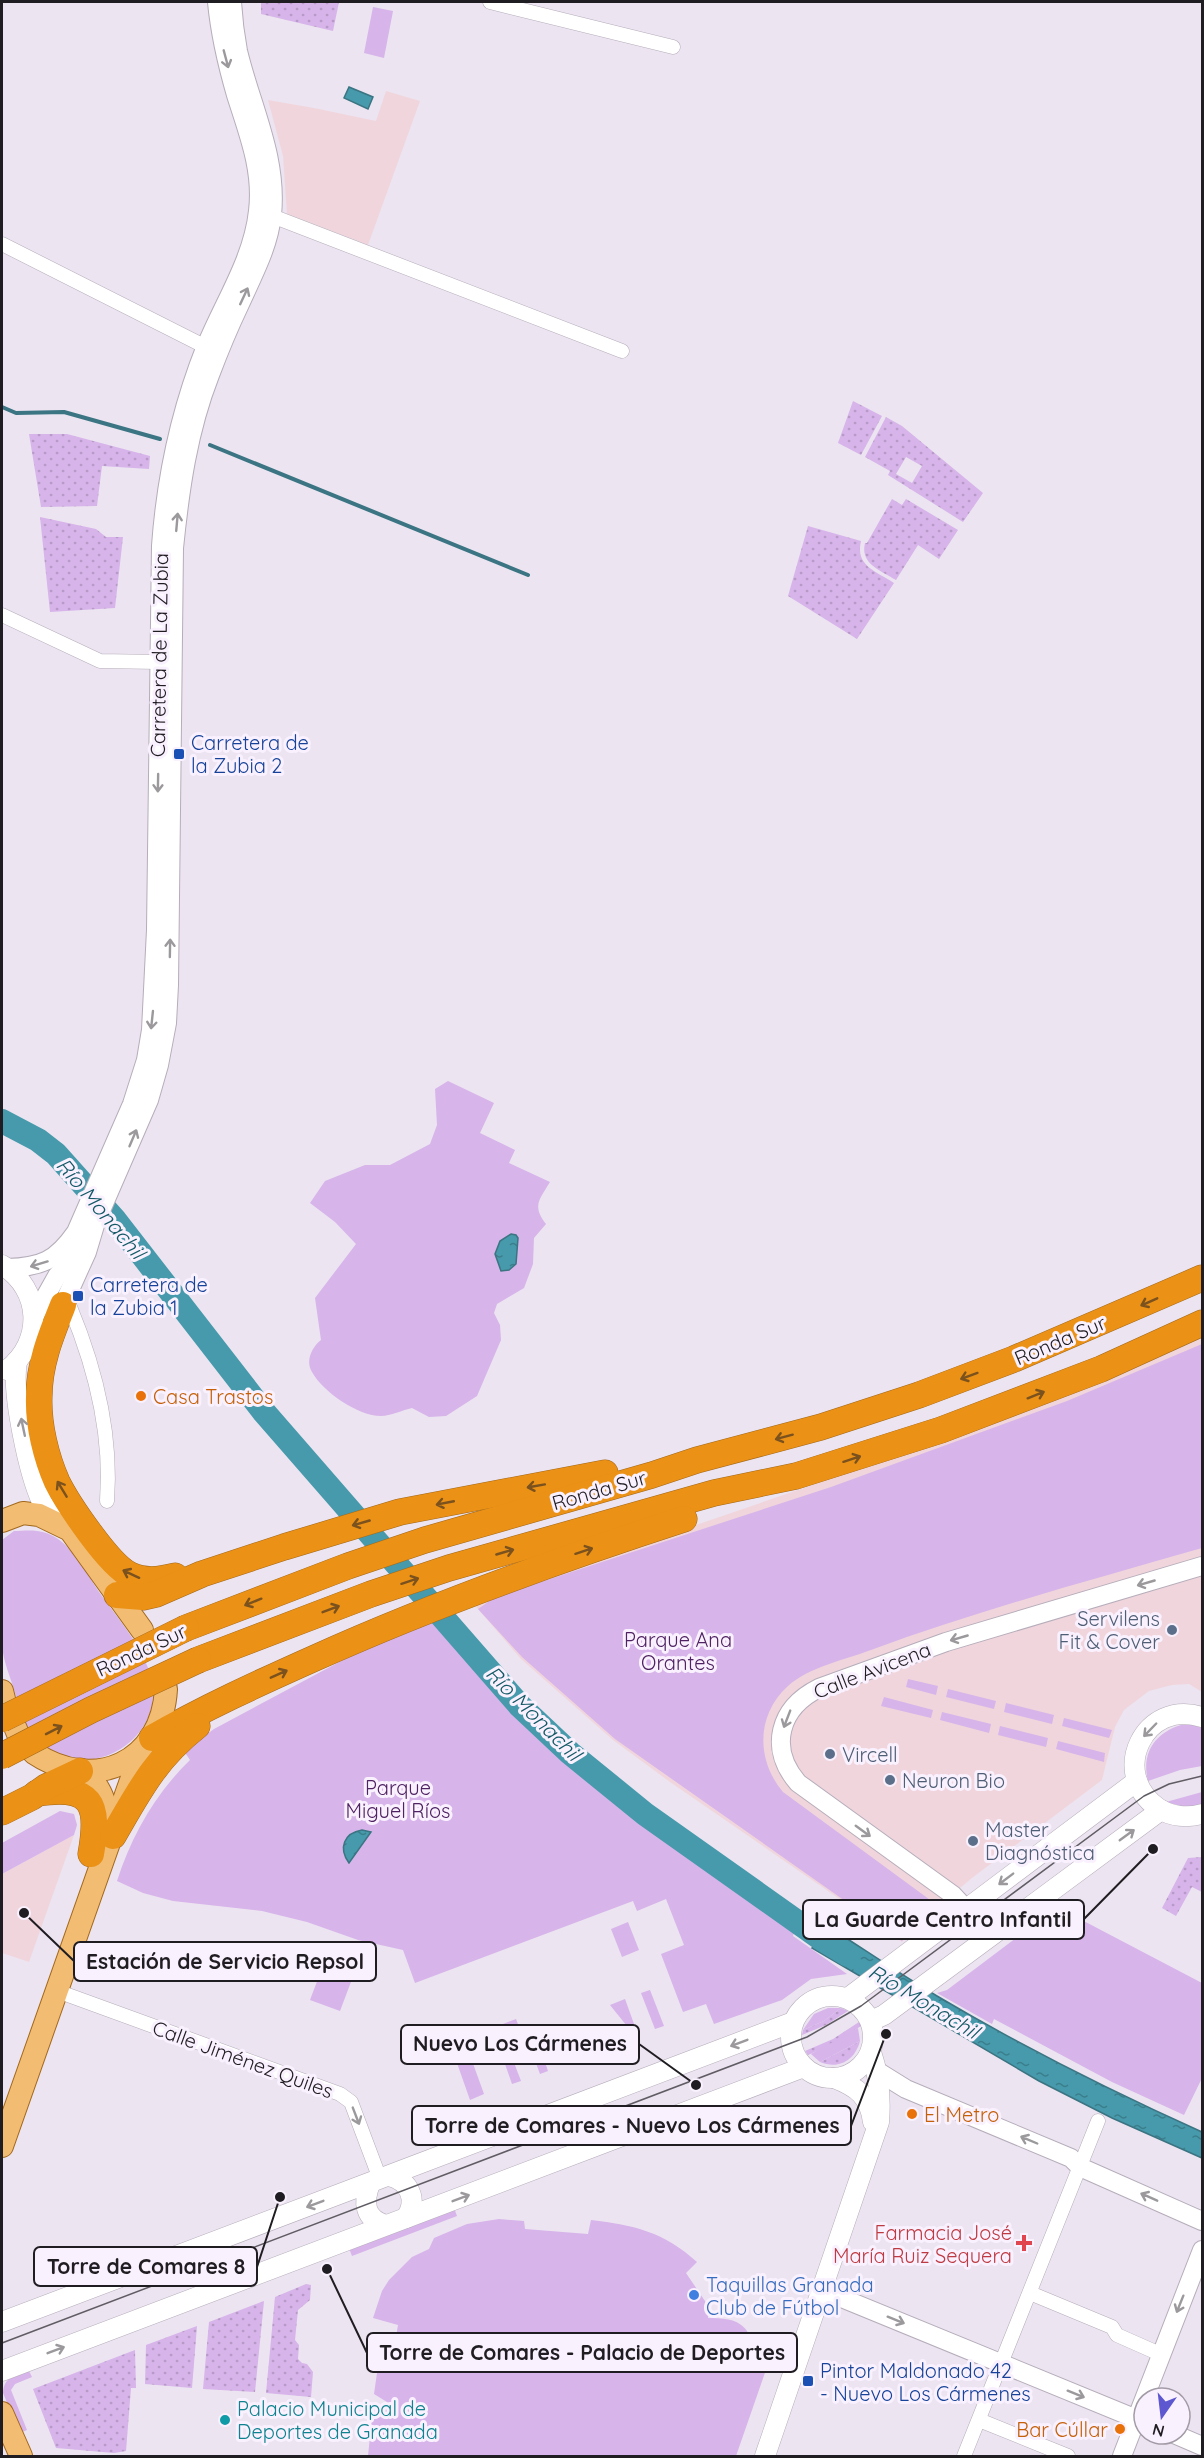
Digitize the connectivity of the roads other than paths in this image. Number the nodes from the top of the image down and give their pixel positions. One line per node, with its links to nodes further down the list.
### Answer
1 (217, 2): 7 (street, Carretera de La Zubia, one-way to 7)
2 (232, 2): 5 (street, Carretera de La Zubia)
3 (490, 2): 4 (street)
4 (673, 47)
5 (272, 216): 8 (street); 11 (street, Carretera de La Zubia, one-way to 5)
6 (2, 244): 7 (street)
7 (206, 346): 10 (street, Carretera de La Zubia)
8 (622, 351)
9 (2, 615): 10 (street)
10 (159, 662): 11 (street, Carretera de La Zubia, one-way to 11)
11 (105, 1185): 12 (street, Carretera de La Zubia)
12 (91, 1222): 13 (street, Carretera de La Zubia, one-way to 13); 15 (street, Carretera de La Zubia); 16 (street, Carretera de La Zubia)
13 (4, 1266): 16 (main road)
14 (1203, 1278): 19 (highway, Ronda Sur, one-way to 19)
15 (63, 1305): 21 (street); 25 (highway, one-way to 15)
16 (34, 1317): 18 (main road)
17 (1203, 1323): 20 (highway, Ronda Sur, one-way to 17)
18 (9, 1367): 23 (main road, one-way to 18)
19 (697, 1460): 25 (highway, one-way to 25); 30 (highway, Ronda Sur, one-way to 30, bridge)
20 (796, 1476): 28 (highway, one-way to 20); 34 (highway, Ronda Sur, one-way to 20, bridge)
21 (107, 1501)
22 (2, 1521): 23 (main road)
23 (56, 1521): 26 (main road)
24 (1203, 1566): 43 (street, Calle Avicena, one-way to 43)
25 (202, 1575): 26 (highway)
26 (117, 1595): 27 (main road)
27 (142, 1630)
28 (249, 1687): 32 (highway); 41 (highway)
29 (166, 1689): 32 (main road)
30 (8, 1713)
31 (1202, 1714): 36 (main road, one-way to 36)
32 (146, 1745): 35 (main road); 41 (main road)
33 (34, 1754): 35 (main road)
34 (2, 1756)
35 (83, 1772): 37 (highway); 42 (main road)
36 (1137, 1781): 38 (main road); 43 (main road, one-way to 43)
37 (37, 1793): 39 (highway); 42 (highway)
38 (1161, 1810): 40 (main road); 46 (main road, one-way to 38)
39 (2, 1812)
40 (1203, 1814)
41 (113, 1836): 44 (main road)
42 (91, 1854): 52 (main road)
43 (966, 1909): 45 (main road)
44 (57, 1991): 55 (main road); 57 (street, Calle Jiménez Quiles, one-way to 57)
45 (854, 1993): 46 (main road); 47 (main road)
46 (877, 2018): 48 (main road)
47 (794, 2022): 49 (main road); 57 (main road, one-way to 57)
48 (871, 2052): 50 (main road); 51 (main road)
49 (804, 2067): 51 (main road); 58 (main road, one-way to 49)
50 (878, 2071): 54 (main road); 56 (street, one-way to 50)
51 (834, 2078): 54 (main road)
52 (2, 2106)
53 (1098, 2121): 56 (street)
54 (874, 2137): 62 (main road)
55 (2, 2146)
56 (1080, 2167): 59 (street, one-way to 56); 63 (street)
57 (380, 2180): 58 (main road); 60 (main road); 64 (main road, one-way to 64)
58 (406, 2218): 60 (main road)
59 (1203, 2221)
60 (386, 2225): 67 (main road, one-way to 60)
61 (1203, 2250): 65 (street, one-way to 65)
62 (822, 2290): 66 (street, one-way to 66); 75 (main road)
63 (1030, 2293): 65 (street); 66 (street)
64 (2, 2322)
65 (1160, 2354): 68 (street)
66 (1002, 2364): 70 (street, one-way to 70); 71 (street)
67 (2, 2371)
68 (1150, 2386)
69 (2, 2413): 74 (main road)
70 (1132, 2417)
71 (979, 2420): 73 (street); 76 (street)
72 (1132, 2436): 77 (street)
73 (967, 2456)
74 (21, 2457)
75 (765, 2457)
76 (1068, 2457)
77 (1122, 2457)

